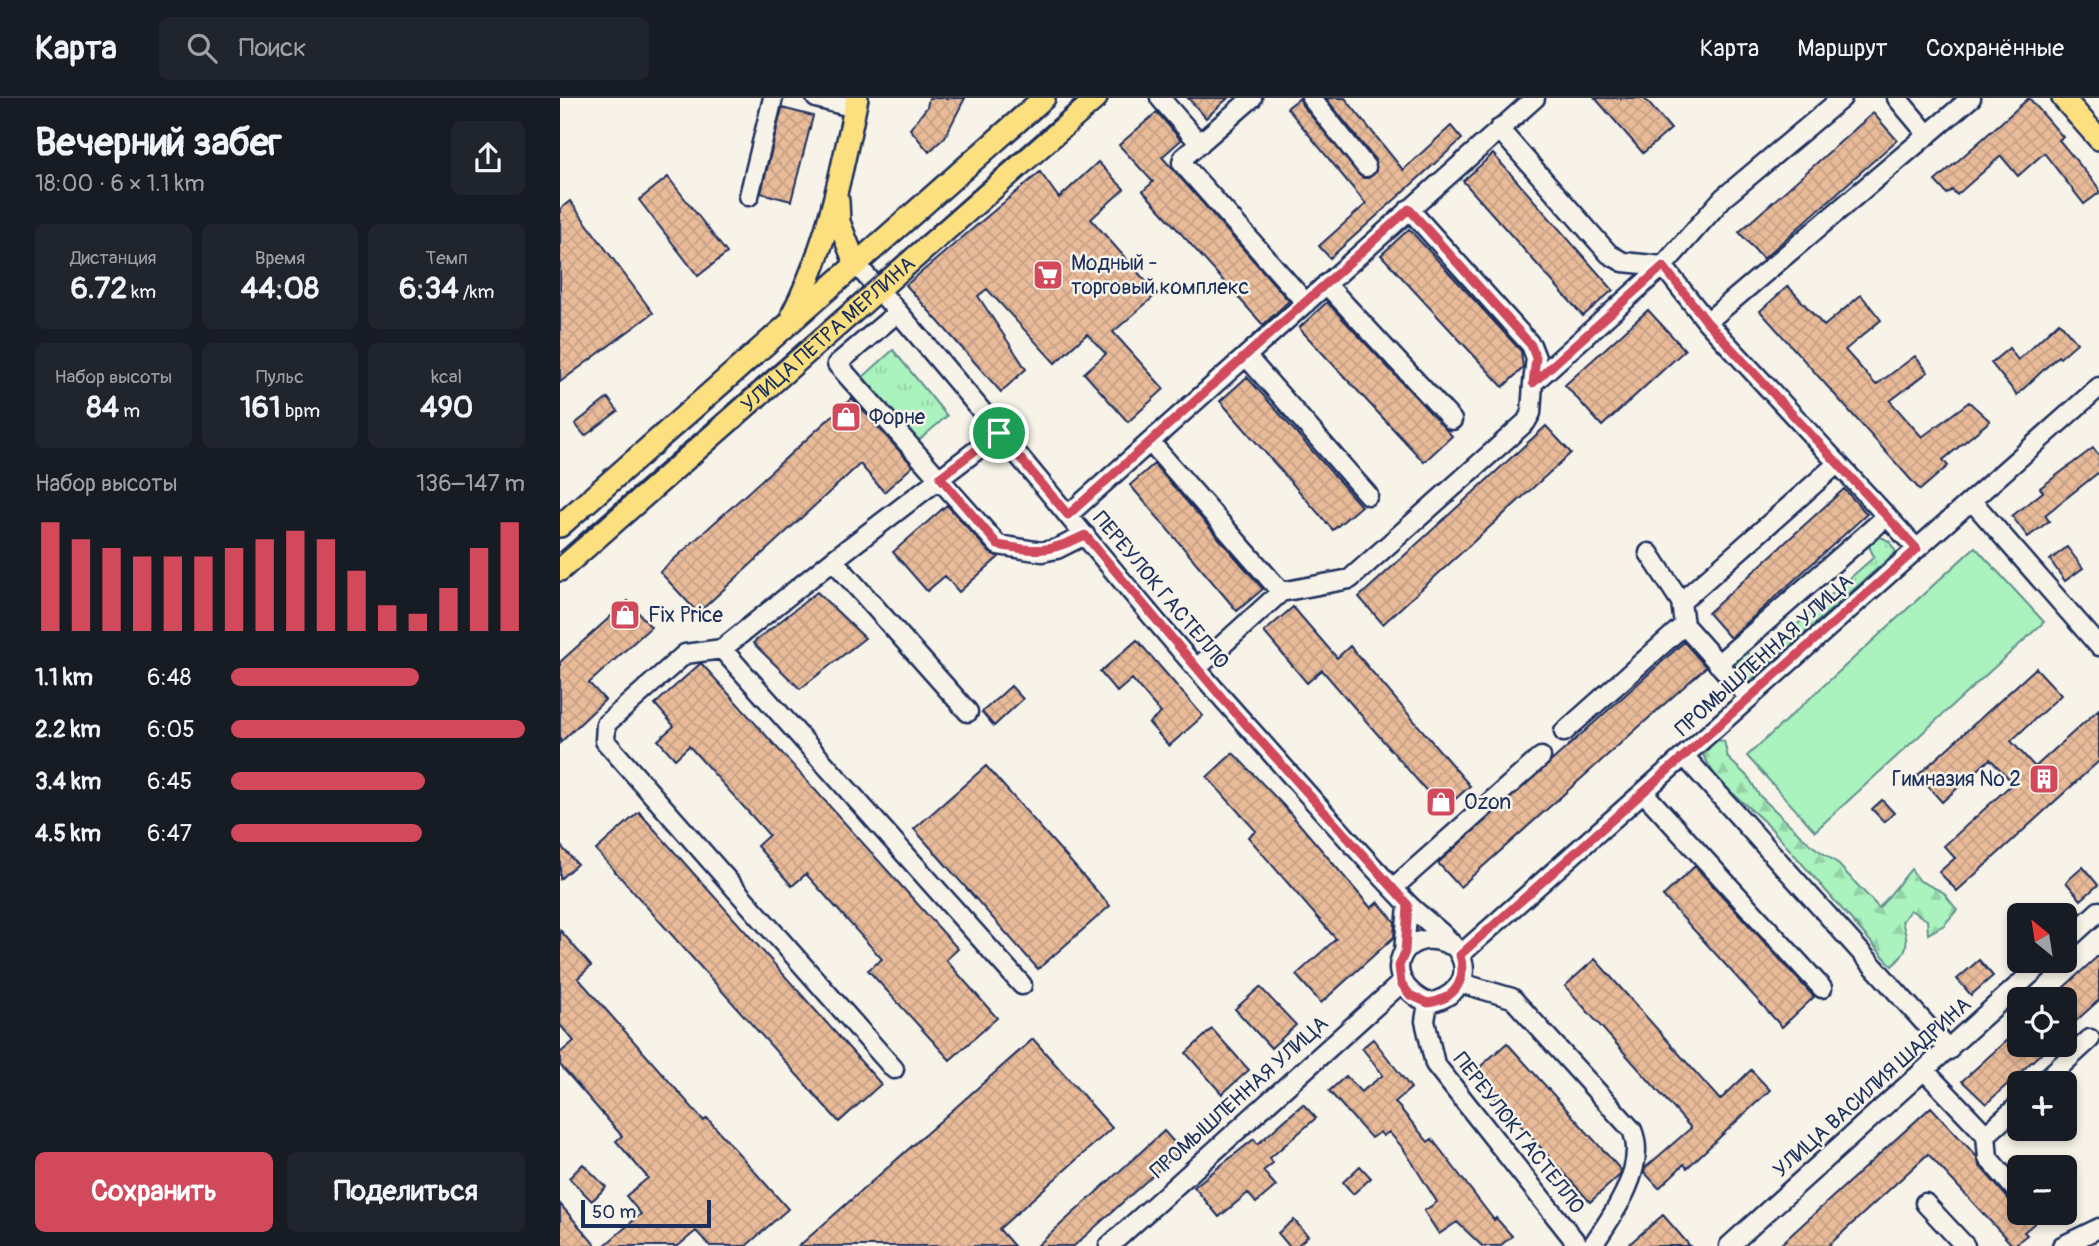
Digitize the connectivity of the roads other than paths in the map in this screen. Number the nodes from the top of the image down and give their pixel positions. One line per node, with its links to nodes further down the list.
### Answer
1 (773, 98): 20 (street)
2 (816, 98): 13 (street)
3 (1044, 98): 22 (main road, УЛИЦА ПЕТРА МЕРЛИНА)
4 (1096, 98): 25 (main road, УЛИЦА ПЕТРА МЕРЛИНА)
5 (1160, 98): 17 (street)
6 (1252, 98): 17 (street)
7 (1311, 98): 18 (street)
8 (1535, 98): 14 (street)
9 (1842, 98): 23 (street)
10 (1897, 98): 15 (street)
11 (1971, 98): 15 (street)
12 (2063, 98): 16 (main road)
13 (856, 103): 19 (main road)
14 (1499, 129): 21 (street); 23 (street)
15 (1928, 135): 28 (street)
16 (2099, 139)
17 (1200, 144): 26 (street)
18 (1366, 167)
19 (838, 188): 22 (main road); 29 (main road)
20 (749, 196)
21 (1409, 209): 24 (street); 31 (street)
22 (855, 263): 25 (street, ПЕРЕУЛОК ГАСТЕЛЛО); 29 (main road, УЛИЦА ПЕТРА МЕРЛИНА)
23 (1663, 266): 28 (street); 31 (street)
24 (1326, 284): 26 (street); 33 (street)
25 (879, 290): 27 (street, ПЕРЕУЛОК ГАСТЕЛЛО); 47 (main road, УЛИЦА ПЕТРА МЕРЛИНА)
26 (1306, 303): 30 (street)
27 (898, 312): 34 (street, ПЕРЕУЛОК ГАСТЕЛЛО); 37 (street)
28 (1707, 322): 36 (street)
29 (787, 324): 42 (main road, УЛИЦА ПЕТРА МЕРЛИНА)
30 (1246, 356): 35 (street); 38 (street)
31 (1533, 383): 48 (street)
32 (2099, 387): 39 (street, ПРОМЫШЛЕННАЯ УЛИЦА)
33 (1452, 419)
34 (999, 433): 37 (street); 40 (street, ПЕРЕУЛОК ГАСТЕЛЛО)
35 (1150, 442): 40 (street); 48 (street)
36 (1838, 464): 41 (street); 49 (street)
37 (940, 477): 43 (street); 46 (street)
38 (1368, 495)
39 (1972, 501): 44 (street, ПРОМЫШЛЕННАЯ УЛИЦА); 51 (street)
40 (1068, 515): 43 (street, ПЕРЕУЛОК ГАСТЕЛЛО)
41 (1887, 516): 44 (street); 53 (street)
42 (560, 526)
43 (1085, 535): 54 (street, ПЕРЕУЛОК ГАСТЕЛЛО)
44 (1917, 549): 55 (street, ПРОМЫШЛЕННАЯ УЛИЦА)
45 (1649, 553): 49 (street)
46 (832, 560): 52 (street); 56 (street)
47 (560, 570)
48 (1281, 592): 54 (street)
49 (1681, 602): 50 (street)
50 (1684, 625): 53 (street); 57 (street)
51 (2099, 646)
52 (722, 649): 69 (street); 76 (street)
53 (1718, 664): 55 (street)
54 (1197, 668): 61 (street, ПЕРЕУЛОК ГАСТЕЛЛО)
55 (1749, 698): 59 (street, ПРОМЫШЛЕННАЯ УЛИЦА)
56 (968, 712)
57 (1564, 732)
58 (1541, 757): 61 (street)
59 (1685, 757): 60 (street, ПРОМЫШЛЕННАЯ УЛИЦА); 74 (street)
60 (1644, 793): 65 (street, ПРОМЫШЛЕННАЯ УЛИЦА); 70 (street)
61 (1393, 888): 62 (street, ПЕРЕУЛОК ГАСТЕЛЛО)
62 (1408, 905): 65 (street, ПЕРЕУЛОК ГАСТЕЛЛО); 66 (street)
63 (2099, 911): 64 (street)
64 (2077, 932)
65 (1455, 950): 66 (street); 68 (street)
66 (1405, 952): 71 (street)
67 (2032, 973): 74 (street, УЛИЦА ВАСИЛИЯ ШАДРИНА)
68 (1461, 982): 72 (street); 86 (street)
69 (1022, 985)
70 (1822, 988)
71 (1405, 989): 72 (street); 75 (street); 84 (street, ПРОМЫШЛЕННАЯ УЛИЦА)
72 (1428, 1003): 75 (street, ПЕРЕУЛОК ГАСТЕЛЛО)
73 (2090, 1039): 78 (street)
74 (1949, 1050): 77 (street, УЛИЦА ВАСИЛИЯ ШАДРИНА)
75 (1435, 1064): 85 (street, ПЕРЕУЛОК ГАСТЕЛЛО)
76 (894, 1069)
77 (1924, 1070): 80 (street); 87 (street, УЛИЦА ВАСИЛИЯ ШАДРИНА)
78 (2055, 1071)
79 (2007, 1116): 80 (street)
80 (1986, 1135): 81 (street)
81 (2007, 1180)
82 (1926, 1203): 88 (street)
83 (2099, 1228): 89 (street)
84 (1109, 1246)
85 (1579, 1246)
86 (1592, 1246)
87 (1729, 1246)
88 (1965, 1246)
89 (2062, 1246)

